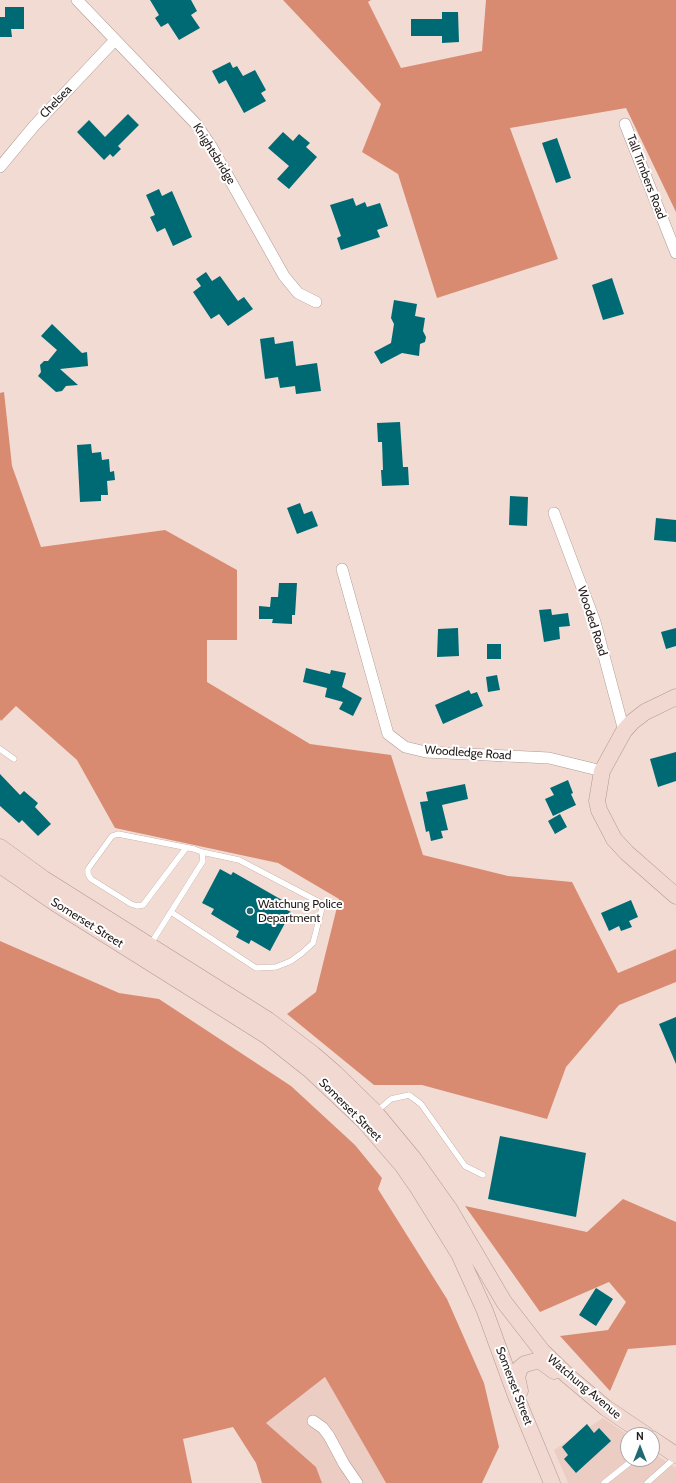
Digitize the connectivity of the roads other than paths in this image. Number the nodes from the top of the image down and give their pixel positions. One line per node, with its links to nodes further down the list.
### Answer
1 (77, 0): 2 (street, Knightsbridge)
2 (115, 40): 4 (street, Chelsea); 6 (street, Knightsbridge)
3 (625, 124): 5 (street, Tall Timbers Road)
4 (0, 167)
5 (676, 253)
6 (316, 302)
7 (554, 513): 10 (street, Wooded Road)
8 (342, 568): 13 (street, Woodledge Road)
9 (676, 697): 10 (main road)
10 (624, 731): 13 (main road)
11 (0, 749): 12 (lane)
12 (14, 760)
13 (602, 771): 18 (main road)
14 (0, 847): 20 (main road, Somerset Street)
15 (186, 848): 15 (lane); 16 (lane)
16 (202, 852): 19 (lane); 19 (lane)
17 (0, 865): 20 (main road, Somerset Street)
18 (676, 896)
19 (171, 912): 20 (lane)
20 (146, 952): 21 (main road, Somerset Street)
21 (370, 1117): 22 (lane); 23 (main road, Somerset Street); 27 (main road, Somerset Street)
22 (483, 1175)
23 (542, 1351): 24 (main road, Watchung Avenue)
24 (606, 1408): 26 (main road, Watchung Avenue); 27 (main road)
25 (313, 1421): 31 (street)
26 (633, 1427)
27 (530, 1428): 32 (main road, Somerset Street)
28 (660, 1446): 29 (main road, Watchung Avenue)
29 (676, 1456): 34 (lane)
30 (624, 1467): 33 (lane)
31 (357, 1483)
32 (552, 1483)
33 (604, 1483)
34 (648, 1483)

